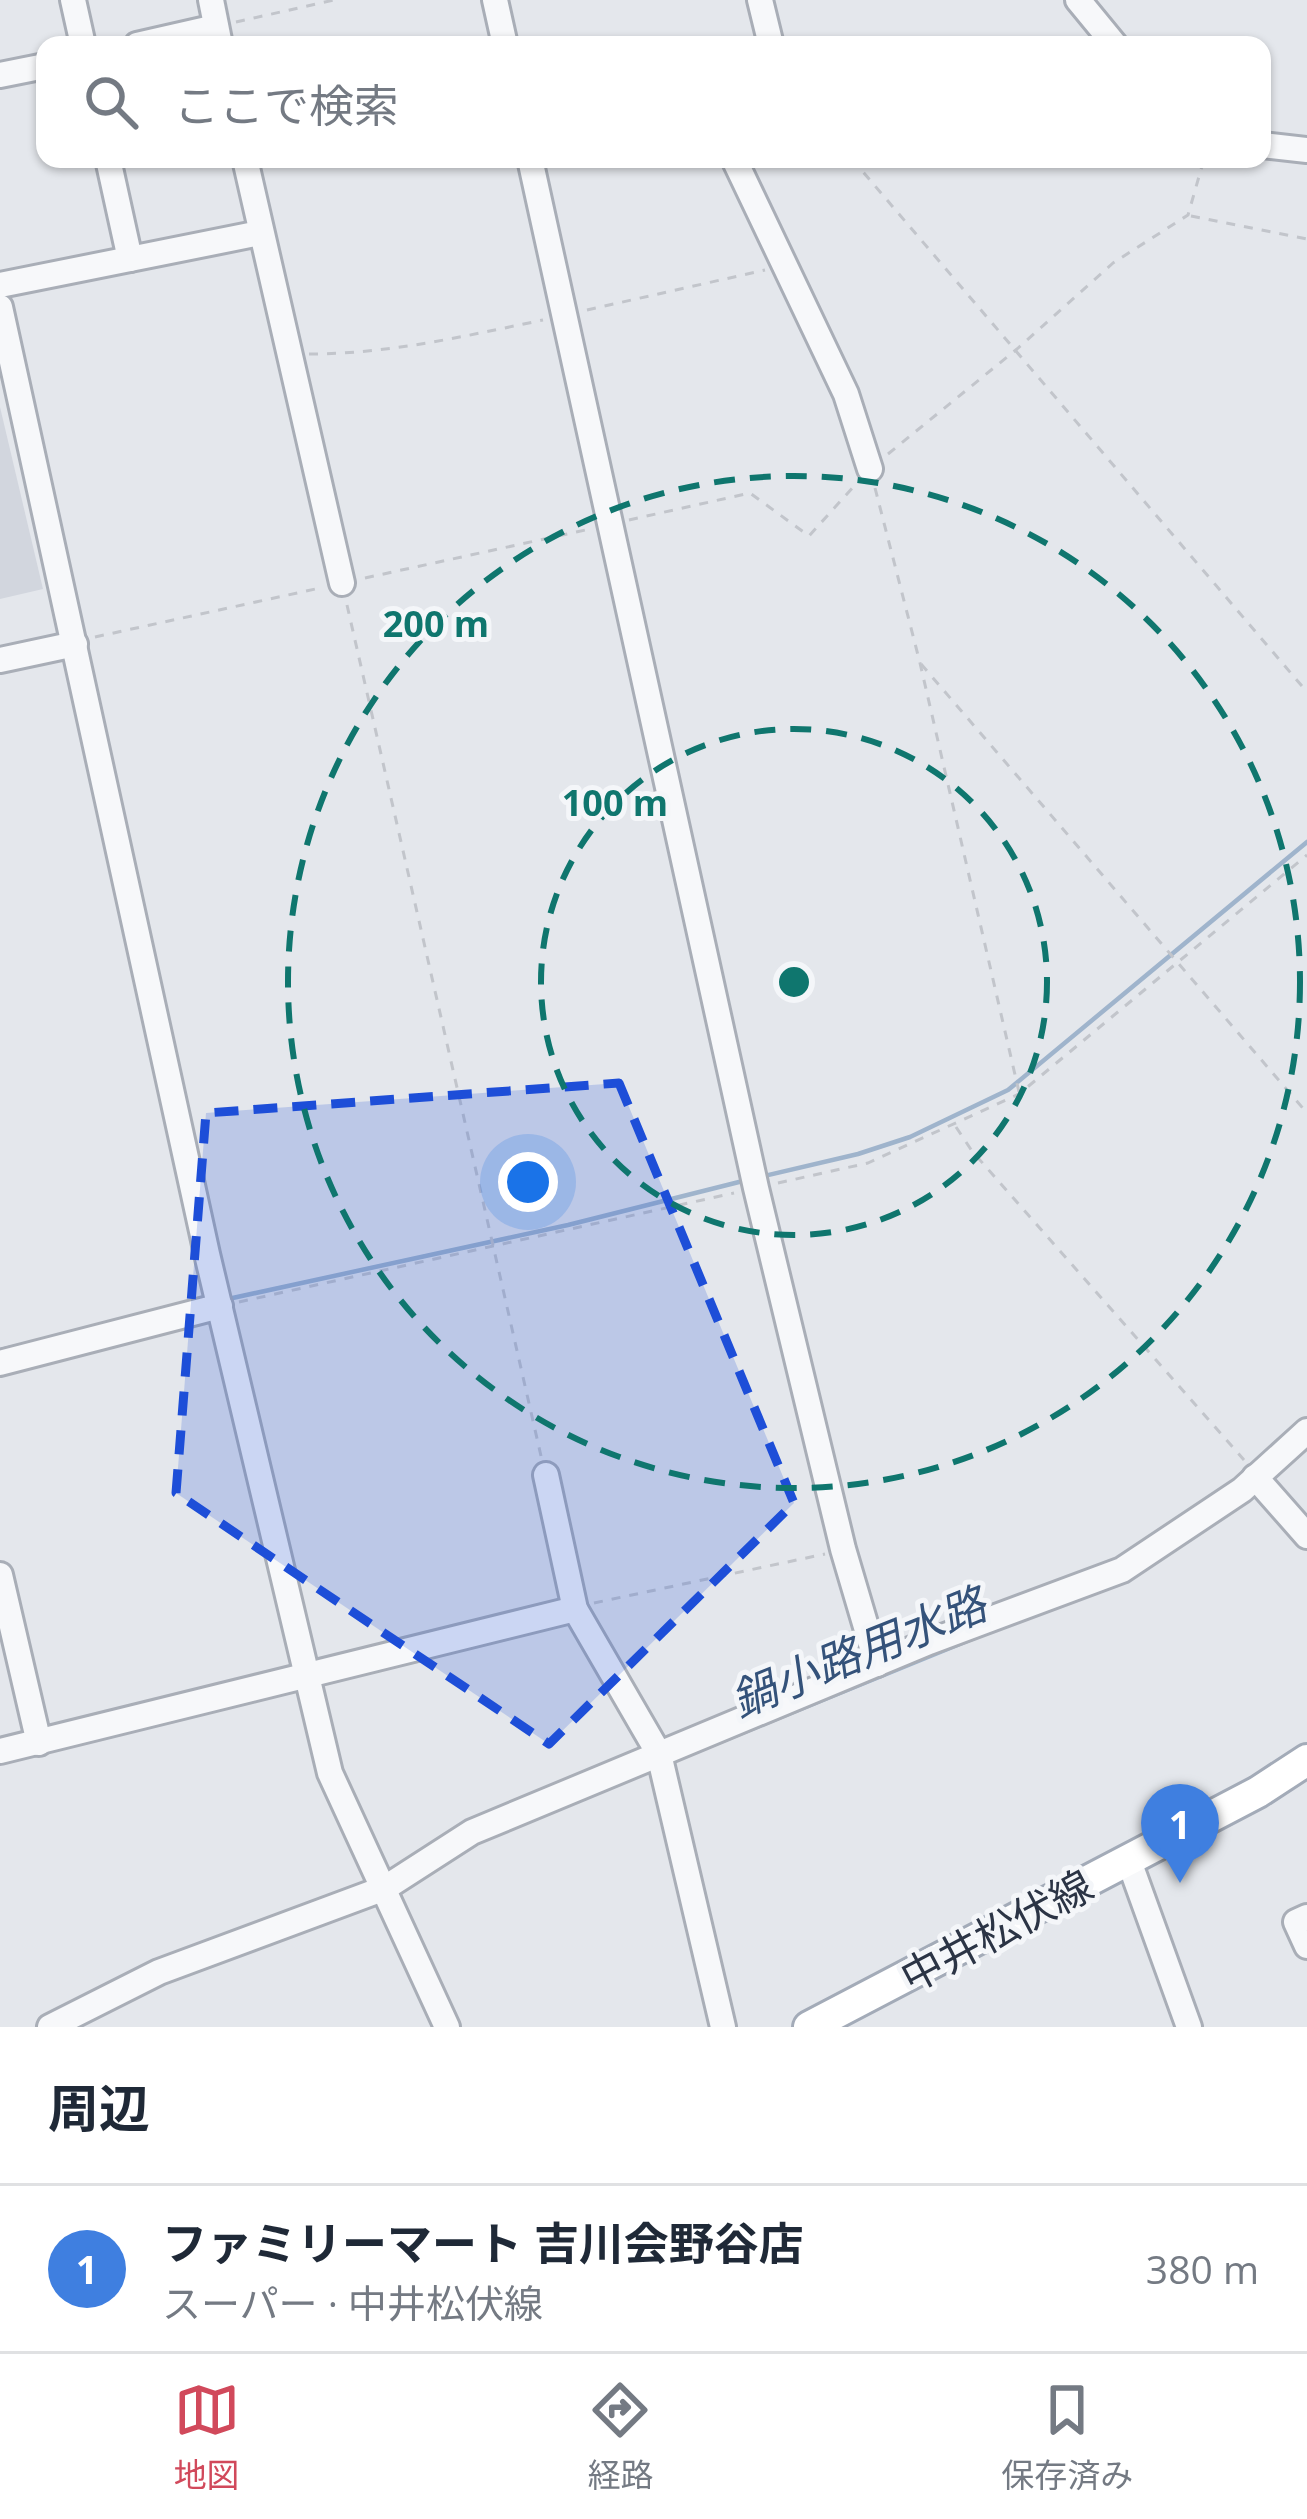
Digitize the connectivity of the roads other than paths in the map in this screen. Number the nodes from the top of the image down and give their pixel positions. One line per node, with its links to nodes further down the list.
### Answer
1 (73, 0): 6 (street)
2 (211, 0): 7 (street)
3 (495, 0): 8 (street)
4 (760, 0): 9 (street)
5 (1078, 0): 10 (street)
6 (81, 36)
7 (219, 36)
8 (503, 36)
9 (769, 36)
10 (1108, 36)
11 (36, 68): 12 (street)
12 (0, 75)
13 (1271, 146): 14 (street)
14 (1307, 150)
15 (110, 168): 20 (street)
16 (246, 168): 19 (street)
17 (532, 168): 35 (street)
18 (738, 168): 23 (street)
19 (260, 233): 20 (street); 24 (street)
20 (130, 259): 21 (street)
21 (0, 285)
22 (0, 307): 25 (street)
23 (870, 469)
24 (343, 583)
25 (75, 642): 26 (street); 27 (street)
26 (0, 660)
27 (220, 1306): 28 (street); 36 (street)
28 (0, 1363)
29 (1307, 1431): 31 (street)
30 (546, 1475): 34 (street)
31 (1255, 1477): 32 (street); 35 (street)
32 (1307, 1536)
33 (0, 1575): 37 (street)
34 (575, 1609): 36 (street); 39 (street)
35 (877, 1664): 39 (street)
36 (305, 1675): 37 (street); 42 (street)
37 (39, 1743): 38 (street)
38 (0, 1751)
39 (658, 1754): 42 (street); 47 (street)
40 (1307, 1760): 41 (main road, 中井松伏線)
41 (1129, 1861): 48 (main road, 中井松伏線); 49 (street)
42 (385, 1888): 45 (street); 46 (street)
43 (1307, 1917): 44 (street)
44 (1307, 1946)
45 (50, 2027)
46 (447, 2027)
47 (723, 2027)
48 (809, 2027)
49 (1189, 2027)

